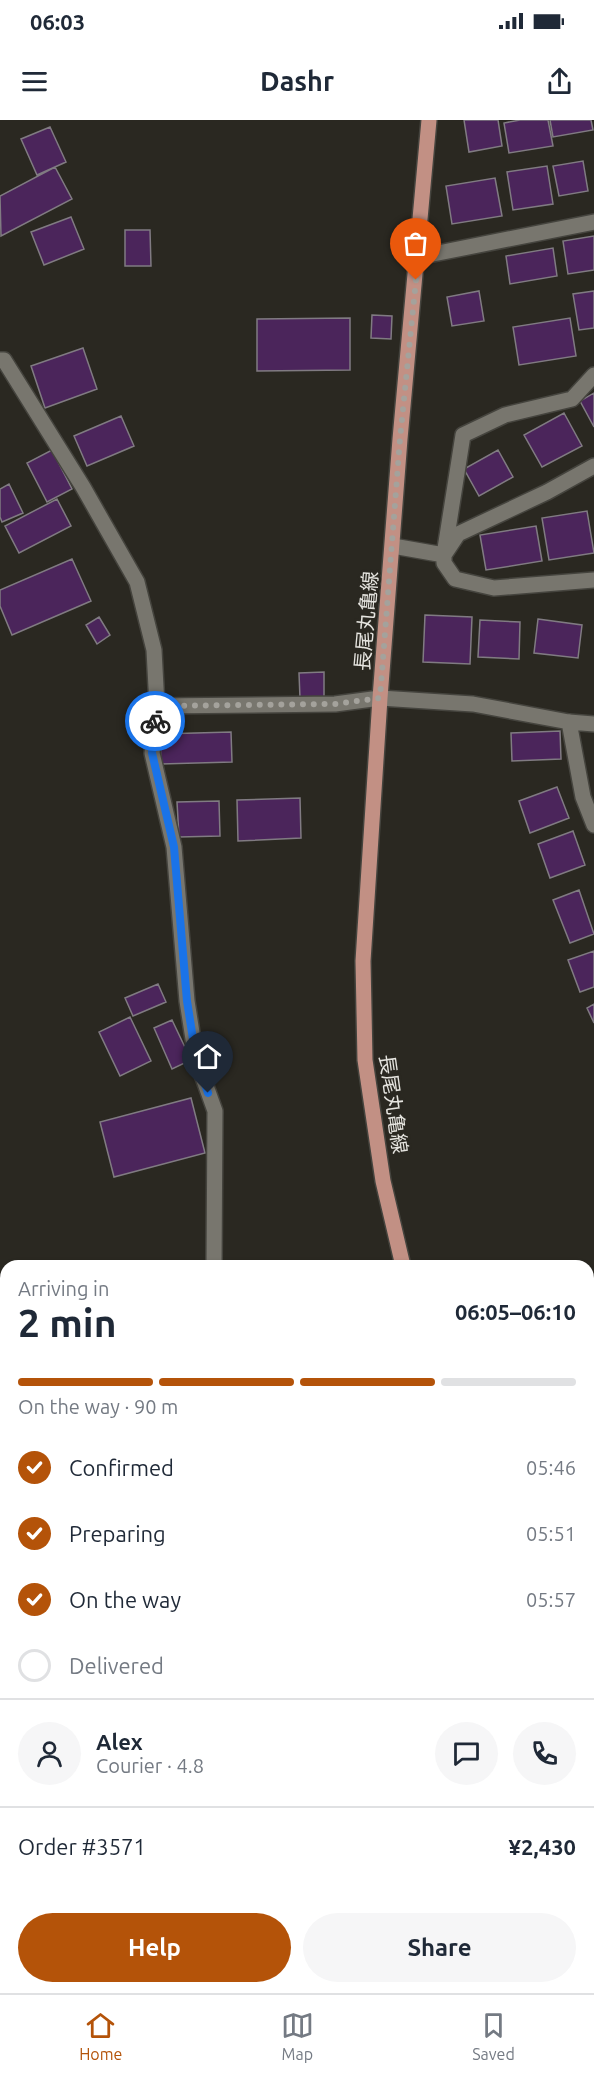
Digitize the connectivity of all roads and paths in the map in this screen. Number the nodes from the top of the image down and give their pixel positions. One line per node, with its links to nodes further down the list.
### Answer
1 (429, 120): 3 (main road, 長尾丸亀線)
2 (594, 222): 3 (street)
3 (418, 257): 7 (main road, 長尾丸亀線)
4 (0, 360): 11 (street)
5 (594, 375): 8 (street)
6 (594, 466): 8 (street)
7 (393, 546): 8 (street); 10 (main road, 長尾丸亀線)
8 (444, 555): 9 (street)
9 (594, 580)
10 (380, 698): 11 (street); 12 (street); 16 (main road, 長尾丸亀線)
11 (156, 706): 15 (street)
12 (569, 722): 13 (street); 14 (street)
13 (594, 724)
14 (594, 825)
15 (214, 1260)
16 (402, 1260)

